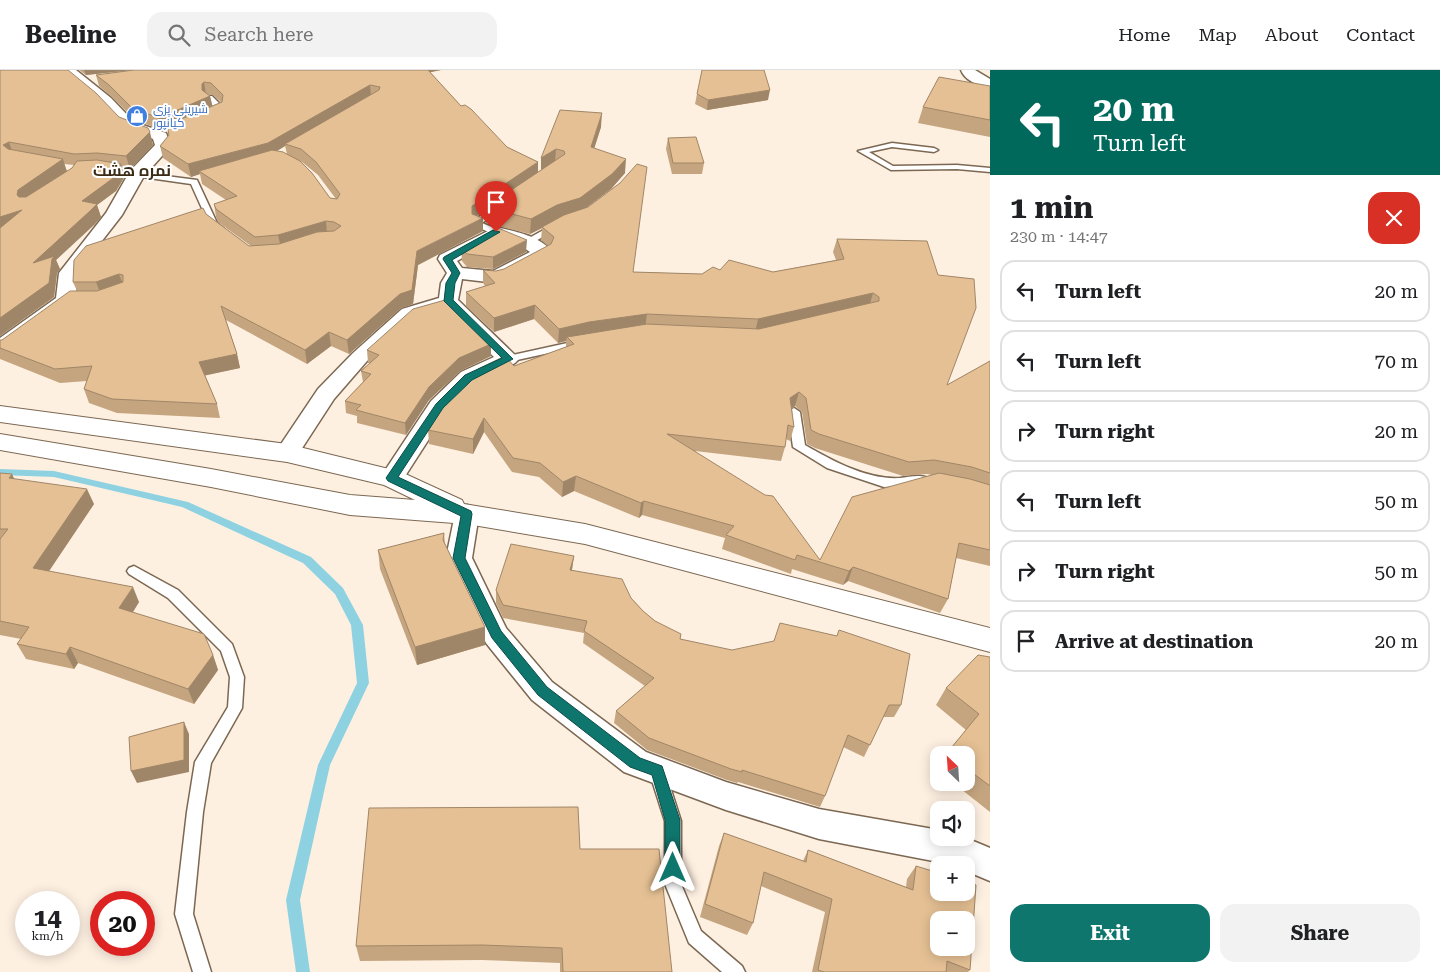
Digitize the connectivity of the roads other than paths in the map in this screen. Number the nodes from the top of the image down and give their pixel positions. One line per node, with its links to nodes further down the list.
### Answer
1 (67, 70): 4 (street)
2 (968, 70): 5 (street)
3 (100, 80): 4 (street)
4 (81, 82): 11 (street)
5 (990, 84)
6 (209, 98): 7 (lane)
7 (206, 116)
8 (934, 150): 10 (lane)
9 (101, 169): 11 (lane)
10 (990, 170)
11 (136, 174): 15 (lane); 20 (street)
12 (506, 202): 14 (lane)
13 (568, 221): 16 (lane)
14 (496, 232): 16 (street); 17 (street)
15 (228, 236)
16 (528, 242): 17 (street)
17 (456, 273): 18 (street)
18 (448, 301): 21 (street); 25 (street)
19 (588, 341): 21 (lane)
20 (0, 348)
21 (508, 359): 26 (street)
22 (794, 412): 27 (lane)
23 (0, 414): 25 (main road)
24 (0, 442): 28 (main road)
25 (287, 453): 26 (main road)
26 (392, 478): 28 (main road)
27 (936, 482)
28 (467, 514): 30 (main road); 31 (street)
29 (134, 571): 33 (lane)
30 (990, 640)
31 (657, 771): 32 (street); 34 (lane)
32 (990, 865)
33 (202, 972)
34 (736, 972)

